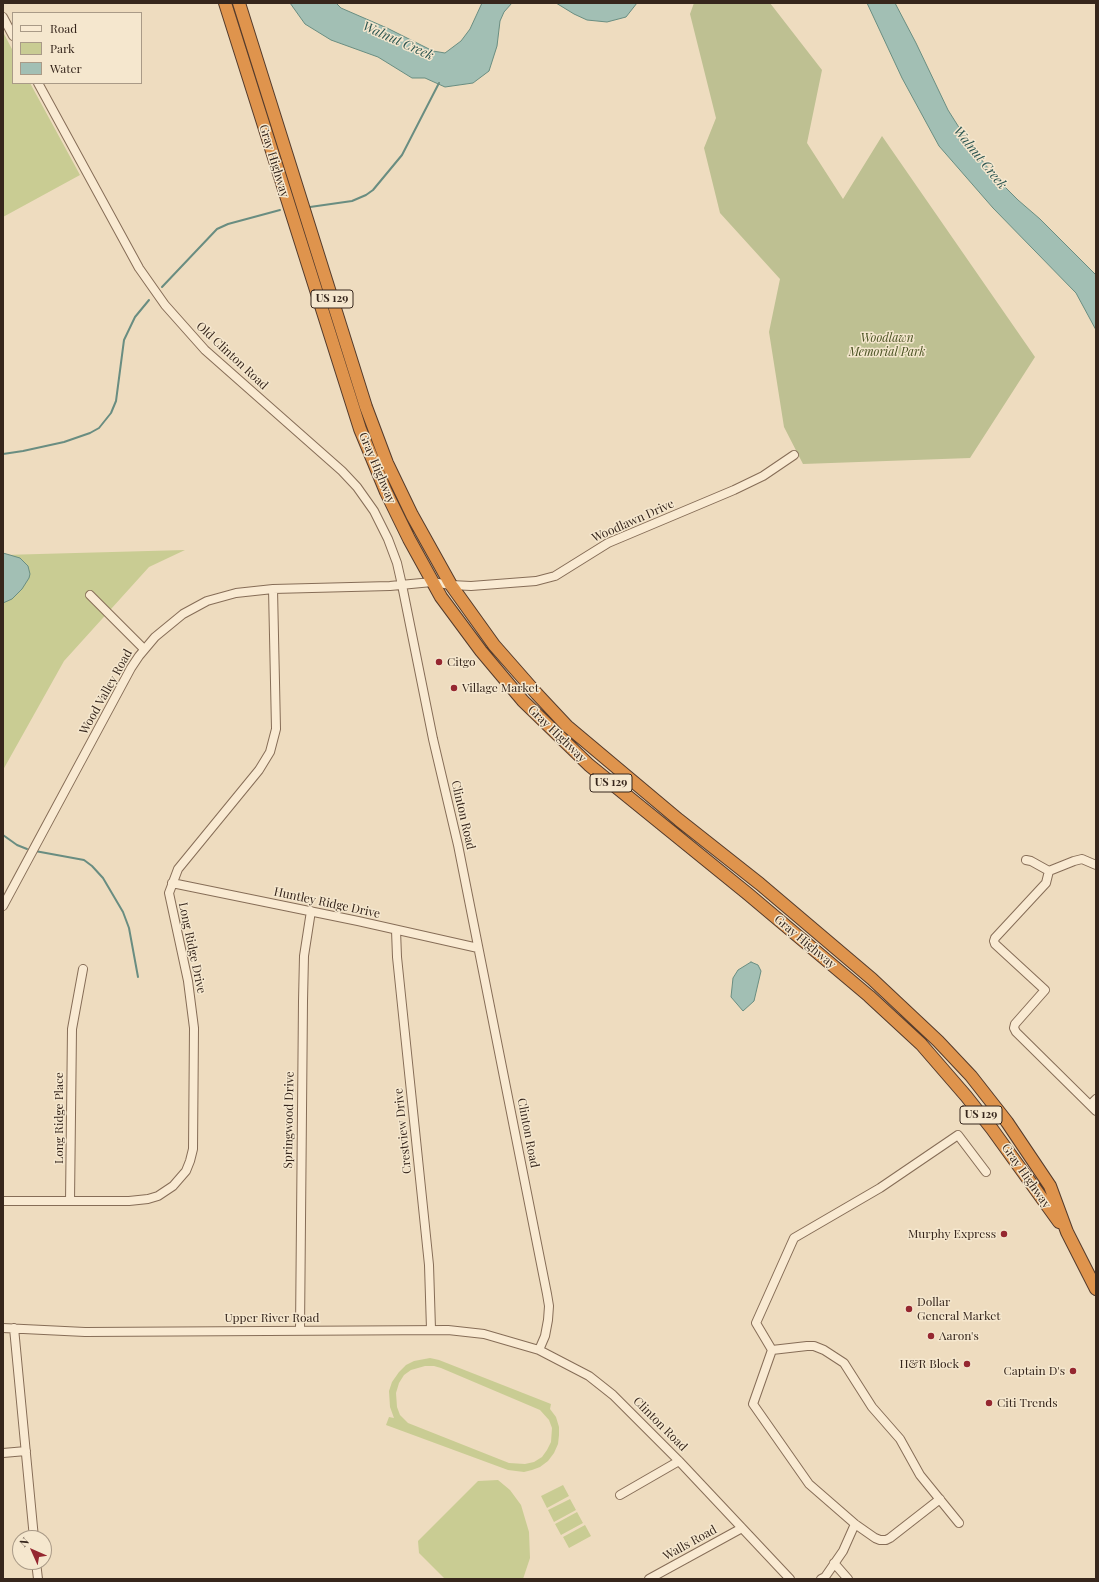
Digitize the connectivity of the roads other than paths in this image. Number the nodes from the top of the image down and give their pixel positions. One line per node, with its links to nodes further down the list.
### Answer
1 (225, 3): 7 (highway, Gray Highway / US 129)
2 (239, 3): 9 (highway, Gray Highway / US 129)
3 (3, 17): 4 (street)
4 (12, 34)
5 (39, 84): 8 (street, Old Clinton Road)
6 (794, 455): 9 (street, Woodlawn Drive)
7 (432, 582): 8 (street); 9 (street); 27 (highway, Gray Highway / US 129)
8 (402, 585): 10 (street, Wood Valley Road); 20 (street, Clinton Road)
9 (451, 585): 27 (highway, Gray Highway / US 129)
10 (273, 589): 12 (street, Wood Valley Road); 16 (street, Long Ridge Drive)
11 (90, 595): 12 (street)
12 (144, 650): 17 (street, Wood Valley Road)
13 (1026, 860): 15 (street)
14 (1096, 865): 15 (street)
15 (1049, 871): 23 (street)
16 (172, 883): 18 (street, Huntley Ridge Drive); 26 (street, Long Ridge Drive)
17 (3, 906)
18 (311, 911): 19 (street, Huntley Ridge Drive); 32 (street, Springwood Drive)
19 (396, 930): 20 (street, Huntley Ridge Drive); 31 (street, Crestview Drive)
20 (478, 948): 33 (street, Clinton Road)
21 (83, 969): 26 (street, Long Ridge Place)
22 (1096, 1099): 23 (street)
23 (1093, 1108)
24 (986, 1172): 34 (street)
25 (3, 1201): 26 (street)
26 (70, 1201)
27 (1067, 1232): 28 (highway, Gray Highway / US 129)
28 (1096, 1289)
29 (3, 1328): 30 (street, Upper River Road)
30 (14, 1328): 32 (street, Upper River Road); 35 (street)
31 (431, 1329): 32 (street, Upper River Road); 33 (street, Upper River Road)
32 (300, 1330)
33 (539, 1350): 37 (street, Clinton Road)
34 (772, 1350): 39 (street); 41 (street)
35 (26, 1451): 36 (street); 43 (street)
36 (3, 1453)
37 (679, 1461): 38 (street); 42 (street, Clinton Road)
38 (620, 1495)
39 (940, 1499): 40 (street); 41 (street)
40 (959, 1523)
41 (855, 1524): 44 (street)
42 (742, 1528): 45 (street, Walls Road); 46 (street, Clinton Road)
43 (33, 1530)
44 (834, 1563): 47 (street); 48 (street)
45 (654, 1578)
46 (790, 1579)
47 (822, 1579)
48 (848, 1579)

